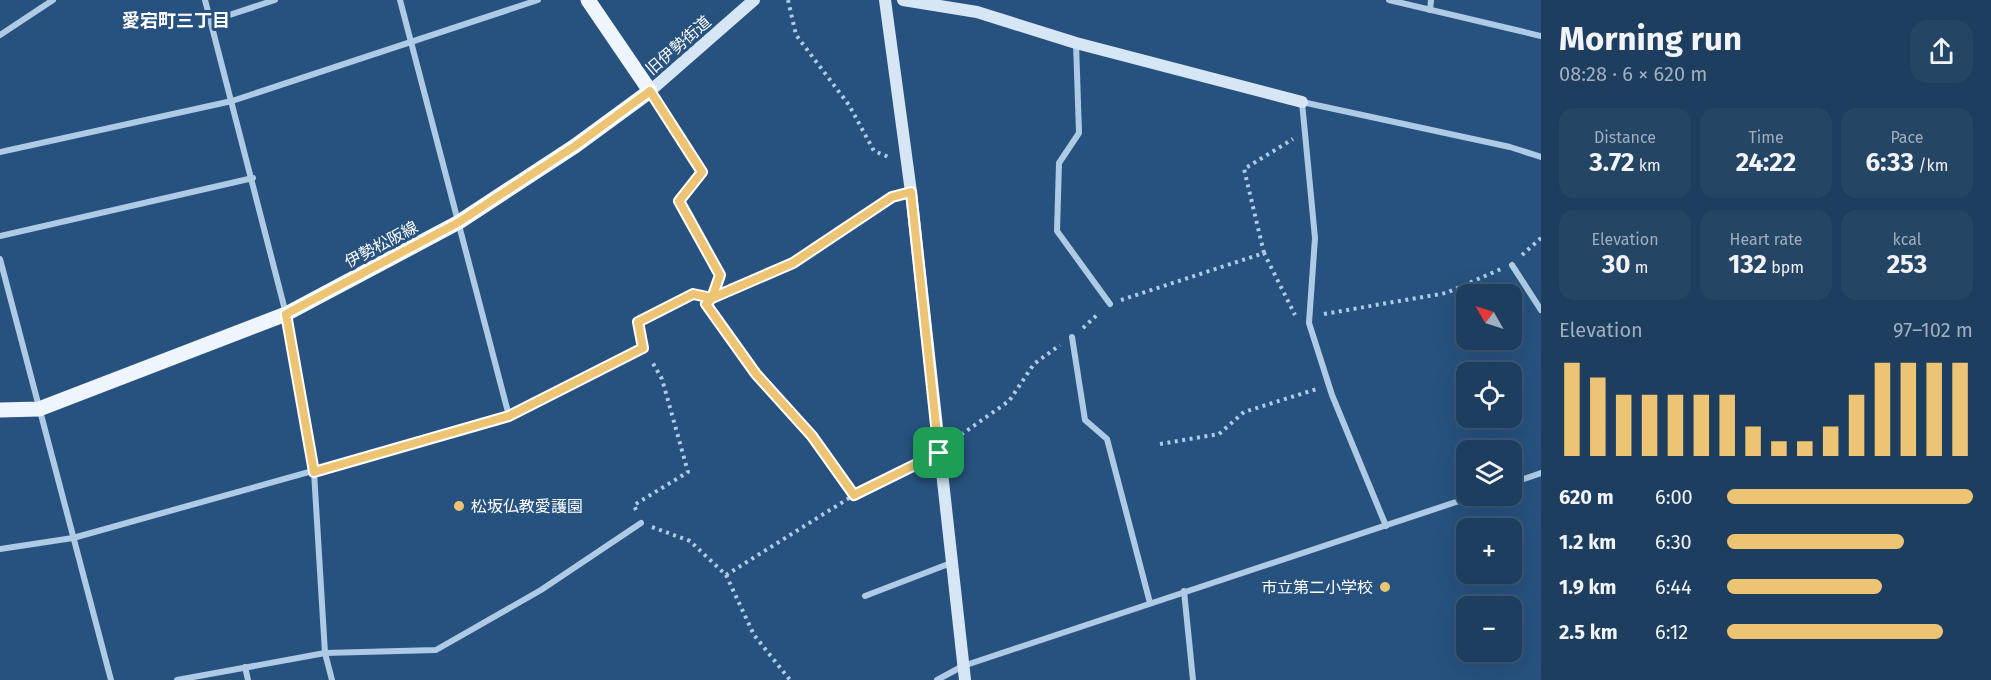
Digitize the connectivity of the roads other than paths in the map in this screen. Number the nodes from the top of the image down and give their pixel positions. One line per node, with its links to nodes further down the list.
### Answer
1 (53, 0): 15 (street)
2 (205, 0): 14 (street)
3 (275, 0): 14 (street)
4 (400, 0): 17 (street)
5 (538, 0): 17 (street)
6 (588, 0): 19 (main road)
7 (754, 0): 19 (street, 旧伊勢街道)
8 (885, 0): 45 (street)
9 (903, 0): 12 (street)
10 (1389, 0): 13 (street)
11 (1431, 0): 13 (street)
12 (979, 6): 18 (street)
13 (1430, 10): 16 (street)
14 (211, 21): 20 (street)
15 (0, 36)
16 (1541, 36)
17 (411, 41): 20 (street); 25 (street)
18 (1076, 43): 21 (street); 29 (street)
19 (650, 91): 25 (main road, 伊勢松阪線)
20 (232, 100): 22 (street); 24 (street)
21 (1302, 102): 23 (street); 42 (street)
22 (0, 152)
23 (1541, 157)
24 (253, 178): 26 (street); 31 (street)
25 (459, 222): 31 (main road, 伊勢松阪線); 36 (street)
26 (0, 236)
27 (0, 259): 34 (street)
28 (1512, 265): 30 (street)
29 (1110, 304)
30 (1541, 310)
31 (286, 314): 34 (main road, 伊勢松阪線); 37 (street)
32 (1072, 337): 48 (street)
33 (643, 348): 36 (street)
34 (39, 409): 35 (main road, 伊勢松阪線); 43 (street)
35 (0, 410)
36 (509, 416): 37 (street)
37 (314, 472): 43 (street); 49 (street)
38 (1541, 473): 39 (street)
39 (1522, 480)
40 (1456, 502): 42 (street)
41 (642, 523): 49 (street)
42 (1386, 526): 46 (street)
43 (73, 537): 44 (street); 52 (street)
44 (0, 549)
45 (951, 563): 47 (street); 50 (street)
46 (1184, 591): 48 (street); 58 (street)
47 (865, 596)
48 (1150, 603): 50 (street)
49 (325, 653): 51 (street); 55 (street)
50 (963, 666): 56 (street); 57 (street)
51 (245, 667): 53 (street); 54 (street)
52 (111, 680)
53 (177, 680)
54 (248, 680)
55 (332, 680)
56 (937, 680)
57 (965, 680)
58 (1193, 680)

